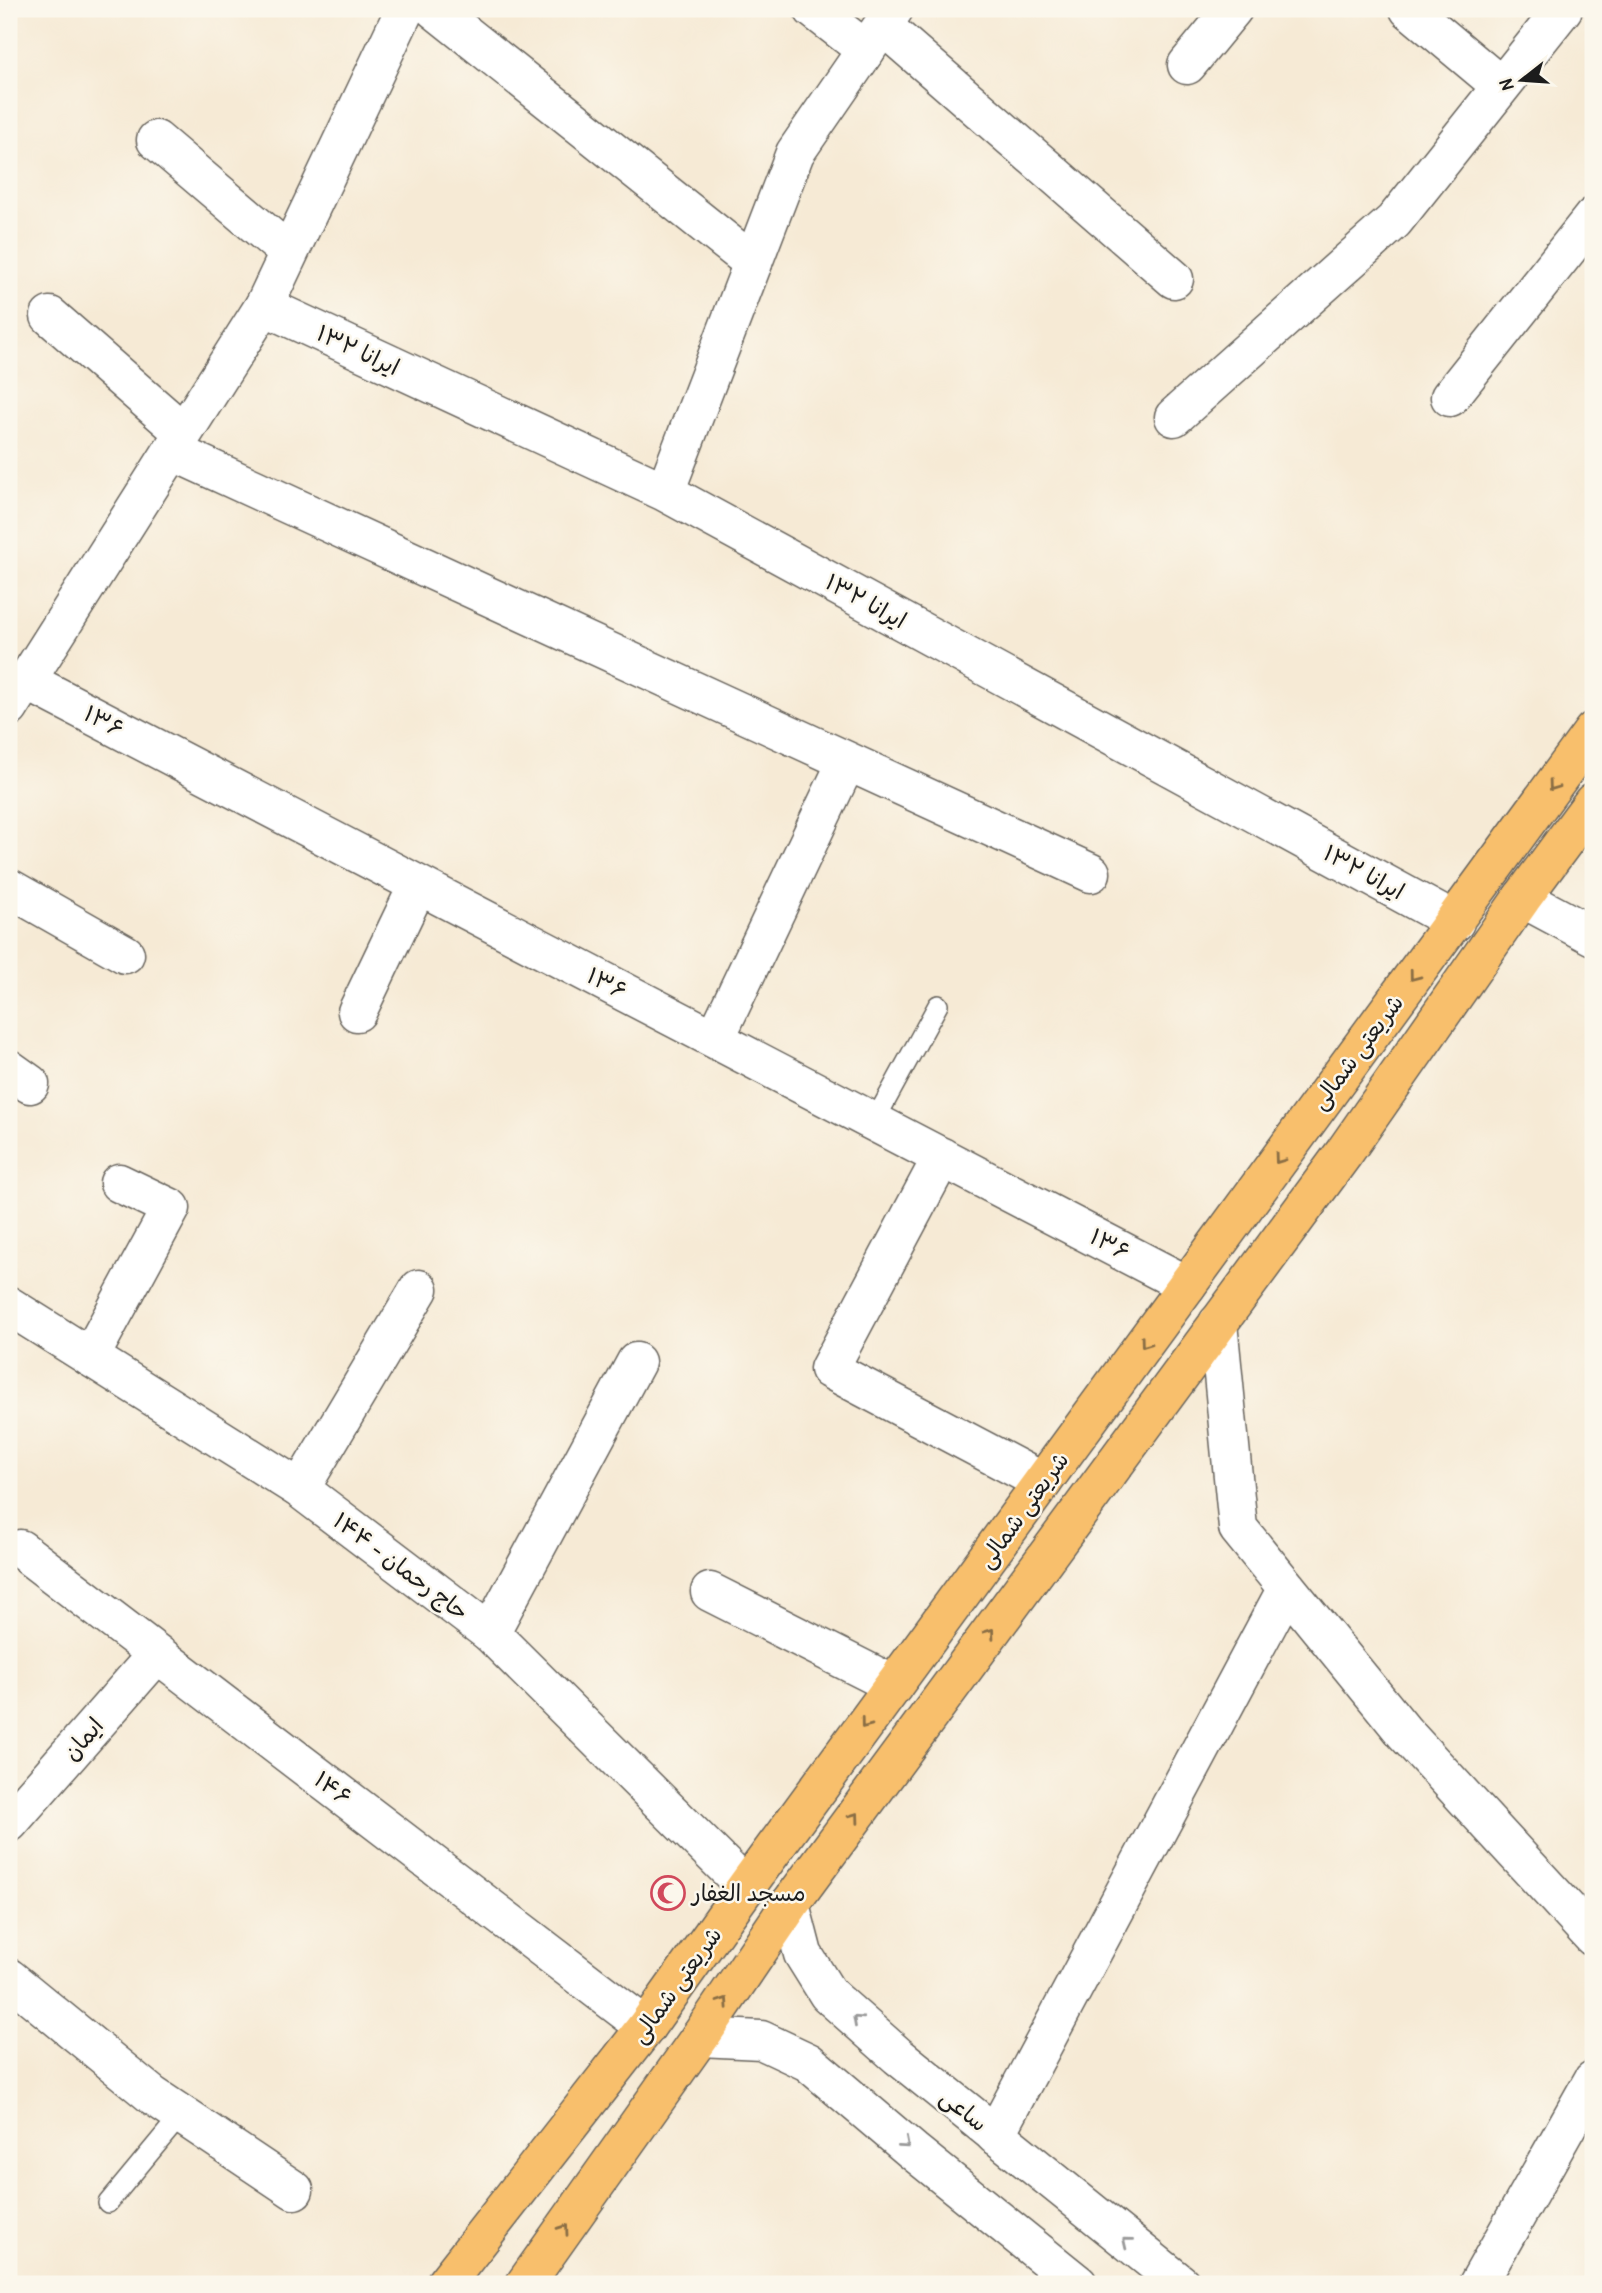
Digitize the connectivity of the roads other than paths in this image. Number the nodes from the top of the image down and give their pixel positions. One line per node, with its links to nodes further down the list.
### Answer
1 (405, 9): 12 (street)
2 (434, 9): 13 (street)
3 (813, 9): 7 (street)
4 (1233, 9): 8 (street)
5 (1409, 9): 9 (street)
6 (1563, 9): 9 (street)
7 (881, 28): 13 (street); 14 (street)
8 (1187, 65)
9 (1501, 86): 18 (street)
10 (156, 140): 12 (street)
11 (1593, 217): 17 (street)
12 (289, 253): 15 (street)
13 (753, 263): 20 (street)
14 (1174, 279)
15 (264, 306): 19 (street); 20 (street, ایرانا ۱۳۲)
16 (50, 316): 19 (street)
17 (1450, 397)
18 (1174, 417)
19 (178, 442): 21 (street); 23 (street)
20 (665, 492): 29 (street, ایرانا ۱۳۲)
21 (18, 694): 26 (street, ۱۳۶)
22 (1593, 730): 29 (main road, شریعتی شمالی, one-way to 29)
23 (847, 761): 25 (street); 34 (street)
24 (1593, 802): 28 (main road, شریعتی شمالی)
25 (1091, 873)
26 (418, 885): 33 (street); 34 (street, ۱۳۶)
27 (9, 888): 31 (street)
28 (1522, 898): 30 (street); 41 (main road, شریعتی شمالی)
29 (1455, 922): 38 (main road, شریعتی شمالی, one-way to 38)
30 (1593, 936)
31 (125, 954)
32 (938, 1005): 35 (lane)
33 (357, 1012)
34 (715, 1039): 35 (street, ۱۳۶)
35 (874, 1122): 36 (street, ۱۳۶)
36 (942, 1157): 38 (street, ۱۳۶); 44 (street)
37 (119, 1183): 42 (street)
38 (1187, 1285): 44 (main road, شریعتی شمالی, one-way to 44)
39 (419, 1289): 45 (street)
40 (9, 1306): 42 (street, حاج رحمان - ۱۴۴)
41 (1218, 1323): 47 (street); 54 (main road, شریعتی شمالی, one-way to 41)
42 (90, 1357): 45 (street, حاج رحمان - ۱۴۴)
43 (636, 1362): 49 (street)
44 (1043, 1482): 51 (main road, شریعتی شمالی)
45 (300, 1489): 49 (street, حاج رحمان - ۱۴۴)
46 (20, 1549): 50 (street, ۱۴۶)
47 (1287, 1588): 55 (street); 63 (street)
48 (710, 1592): 51 (street)
49 (489, 1633): 53 (street, حاج رحمان - ۱۴۴)
50 (158, 1654): 52 (street, ایمان); 57 (street, ۱۴۶)
51 (894, 1685): 53 (main road, شریعتی شمالی, one-way to 53)
52 (13, 1809)
53 (746, 1886): 57 (main road, شریعتی شمالی)
54 (790, 1904): 58 (main road, شریعتی شمالی, one-way to 54); 59 (street, ساعی, one-way to 54)
55 (1593, 1937)
56 (9, 1978): 62 (street)
57 (646, 2027): 66 (main road, شریعتی شمالی)
58 (700, 2037): 61 (street); 67 (main road, شریعتی شمالی, one-way to 58)
59 (898, 2056): 61 (street); 63 (street, ساعی)
60 (1593, 2080): 70 (street)
61 (860, 2105): 68 (street, one-way to 68)
62 (181, 2115): 64 (street); 65 (lane)
63 (995, 2135): 69 (street, ساعی, one-way to 63)
64 (294, 2190)
65 (108, 2203)
66 (445, 2284)
67 (525, 2284)
68 (1077, 2284)
69 (1181, 2284)
70 (1478, 2284)

